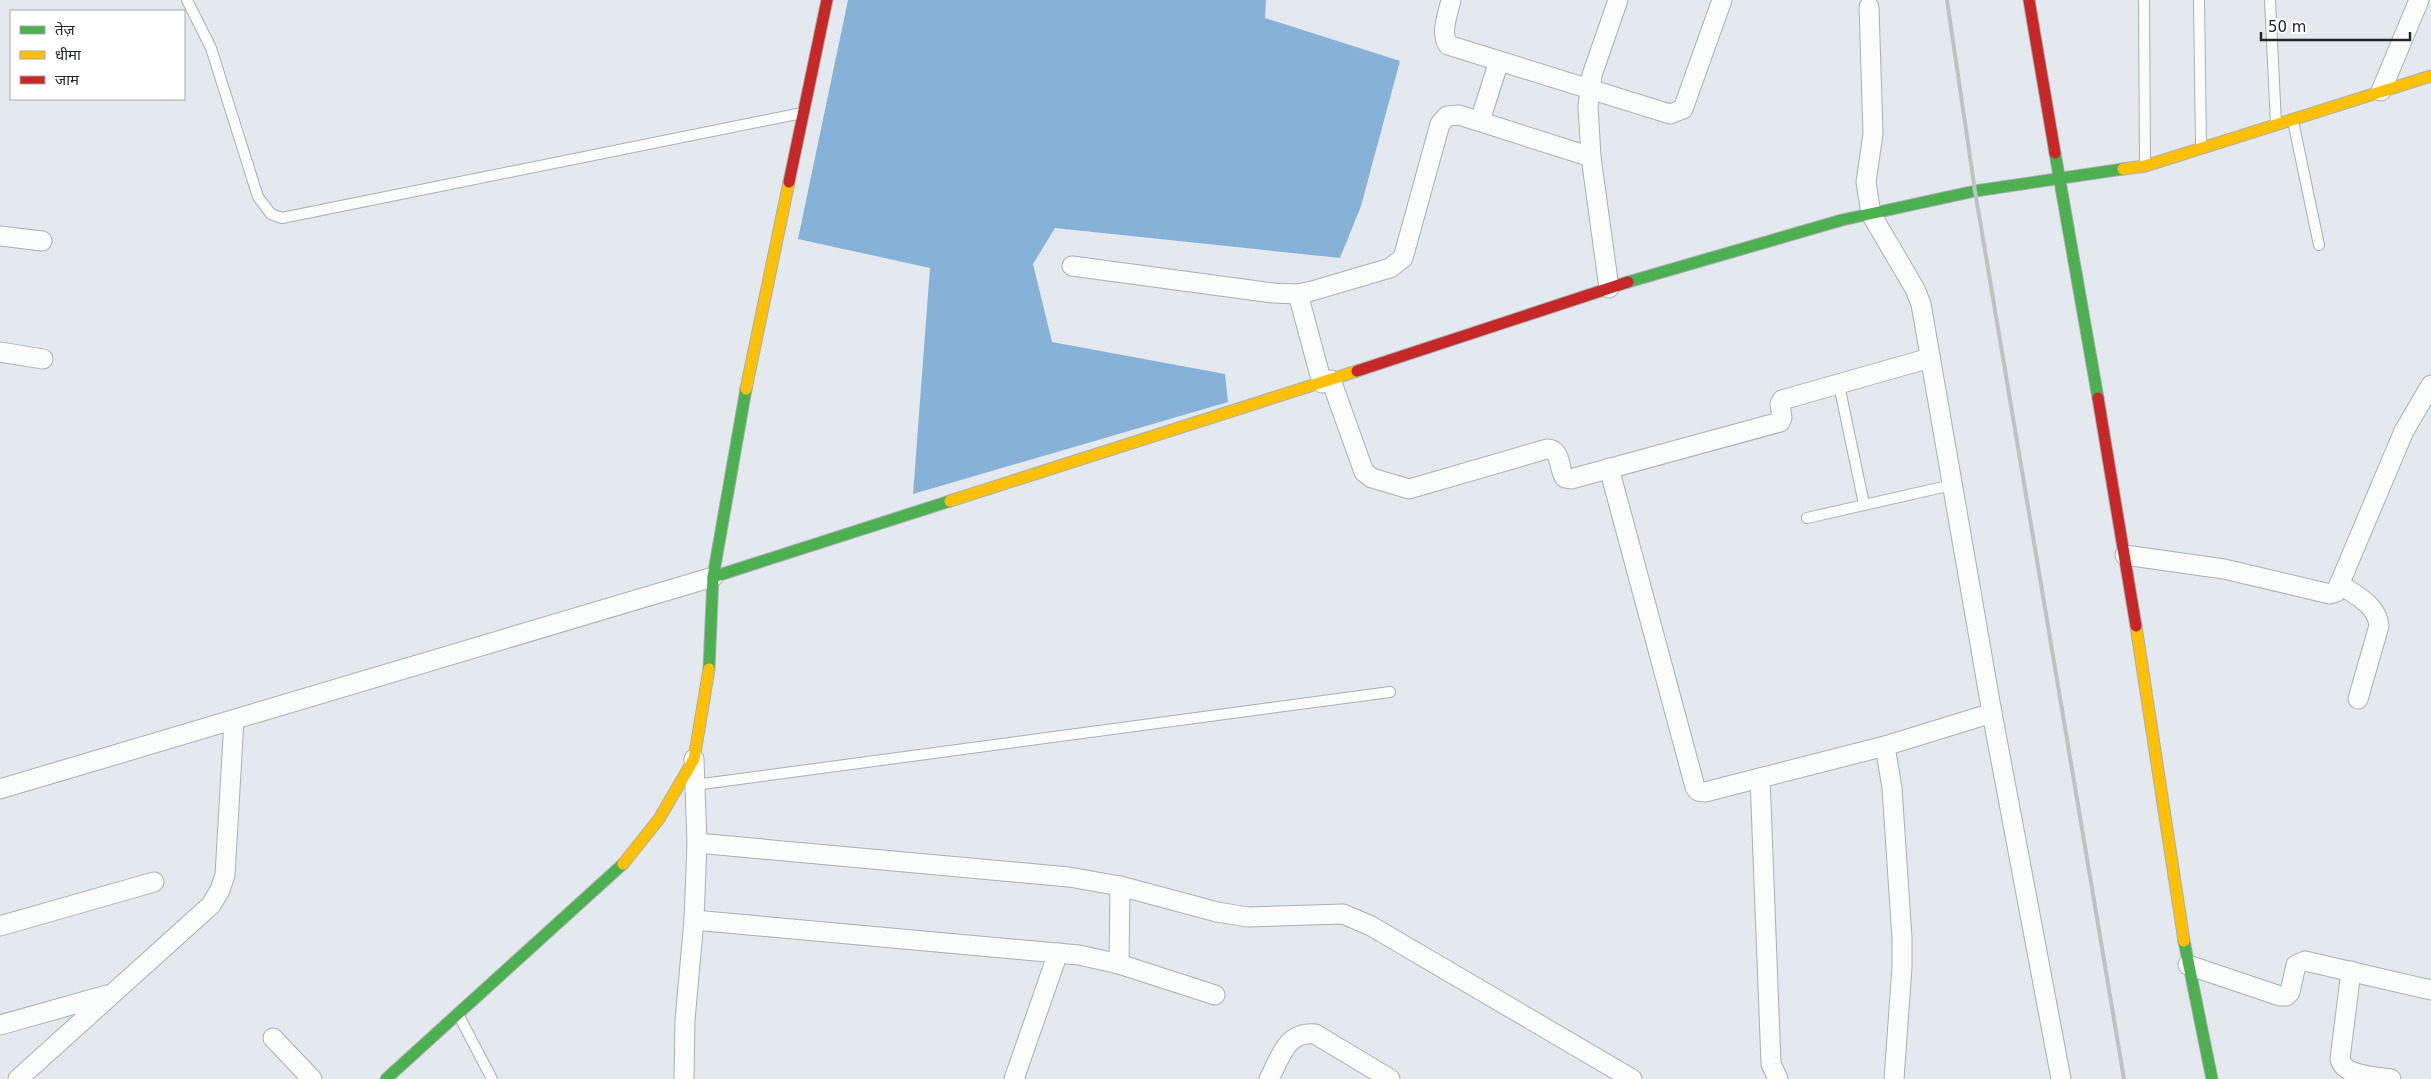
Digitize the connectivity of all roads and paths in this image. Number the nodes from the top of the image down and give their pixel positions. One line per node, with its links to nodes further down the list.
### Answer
1 (187, 0): 16 (lane)
2 (827, 0): 16 (main road)
3 (1451, 0): 12 (street)
4 (1618, 0): 14 (street)
5 (1722, 0): 14 (street)
6 (2029, 0): 23 (main road)
7 (2144, 0): 22 (lane)
8 (2199, 0): 20 (lane)
9 (2270, 0): 19 (lane)
10 (2419, 0): 15 (street)
11 (1869, 7): 24 (street)
12 (1499, 61): 14 (street); 18 (street)
13 (2431, 76): 15 (main road)
14 (1589, 89): 21 (street)
15 (2381, 92): 17 (main road)
16 (804, 113): 42 (main road)
17 (2292, 120): 19 (main road); 27 (lane)
18 (1480, 122): 21 (street); 30 (street)
19 (2276, 126): 20 (main road)
20 (2202, 150): 22 (main road)
21 (1591, 157): 29 (street)
22 (2145, 166): 23 (main road)
23 (2060, 178): 24 (main road); 41 (main road)
24 (1871, 214): 29 (main road); 33 (street)
25 (0, 236): 26 (street)
26 (42, 241)
27 (2319, 245)
28 (1072, 266): 30 (street)
29 (1609, 288): 34 (main road)
30 (1298, 294): 34 (street)
31 (0, 352): 32 (street)
32 (43, 358)
33 (1930, 358): 36 (street); 38 (street)
34 (1326, 382): 37 (street); 42 (main road)
35 (2431, 384): 43 (street)
36 (1839, 385): 37 (street); 39 (lane)
37 (1609, 468): 50 (street)
38 (1952, 485): 39 (lane); 46 (street)
39 (1864, 504): 40 (lane)
40 (1807, 518)
41 (2125, 555): 43 (street); 60 (main road)
42 (713, 578): 47 (street); 49 (main road)
43 (2341, 585): 45 (street)
44 (1390, 692): 51 (lane)
45 (2358, 699)
46 (1992, 713): 48 (street); 79 (street)
47 (234, 720): 52 (street); 63 (street)
48 (1885, 746): 50 (street); 78 (street)
49 (694, 759): 51 (street); 65 (main road)
50 (1760, 778): 77 (street)
51 (695, 784): 53 (street)
52 (0, 789)
53 (697, 843): 55 (street); 56 (street)
54 (154, 882): 57 (street)
55 (1120, 886): 59 (street); 76 (street)
56 (694, 920): 58 (street); 72 (street)
57 (0, 926)
58 (1058, 953): 59 (street); 73 (street)
59 (1119, 964): 64 (street)
60 (2188, 965): 61 (street); 80 (main road)
61 (2351, 972): 62 (street); 81 (street)
62 (2431, 990)
63 (112, 993): 66 (street); 68 (street)
64 (1215, 996)
65 (458, 1014): 70 (main road); 71 (lane)
66 (0, 1025)
67 (273, 1038): 69 (street)
68 (18, 1079)
69 (312, 1079)
70 (386, 1079)
71 (492, 1079)
72 (684, 1079)
73 (1014, 1079)
74 (1269, 1079): 75 (street)
75 (1390, 1079)
76 (1632, 1079)
77 (1778, 1079)
78 (1894, 1079)
79 (2061, 1079)
80 (2212, 1079)
81 (2391, 1079)

